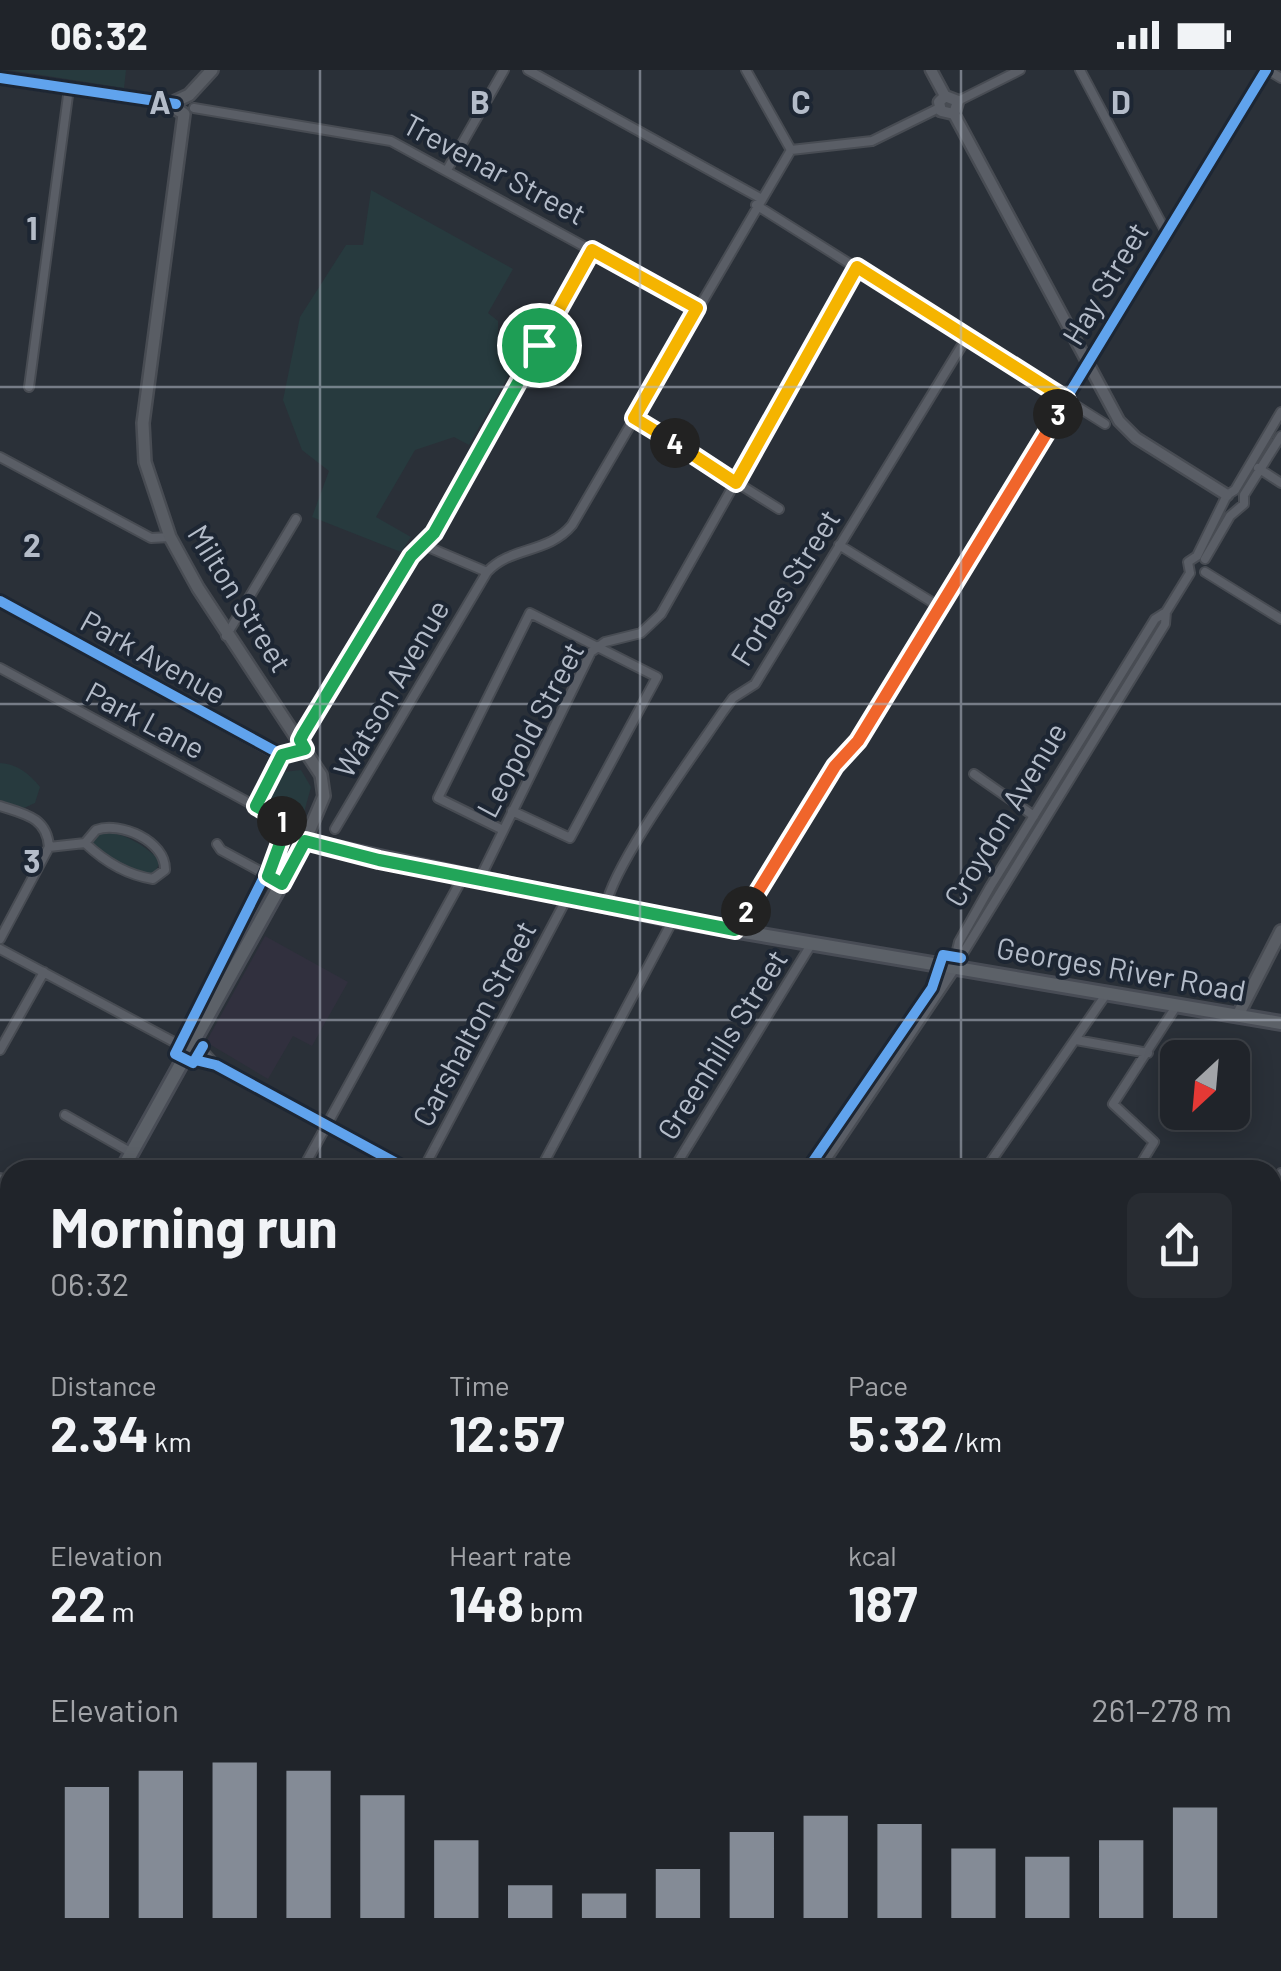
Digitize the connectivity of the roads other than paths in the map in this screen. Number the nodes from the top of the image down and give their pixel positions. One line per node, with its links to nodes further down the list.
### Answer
1 (212, 70): 14 (main road)
2 (504, 70): 18 (street)
3 (528, 70): 19 (street)
4 (746, 70): 17 (street)
5 (930, 70): 12 (street)
6 (1020, 70): 13 (street)
7 (1080, 70): 20 (street)
8 (1267, 70): 10 (street); 20 (street, Hay Street)
9 (0, 78): 11 (street, Trevenar Street)
10 (1281, 78)
11 (68, 88): 14 (street, Trevenar Street); 26 (street)
12 (945, 96): 13 (street); 15 (street)
13 (958, 101): 16 (street)
14 (186, 105): 18 (street, Trevenar Street); 41 (main road, Milton Street)
15 (940, 108): 16 (street); 17 (street)
16 (954, 114): 25 (street)
17 (790, 150): 19 (street)
18 (447, 170): 21 (street, Trevenar Street)
19 (758, 202): 22 (street); 23 (street)
20 (1166, 232): 25 (street, Hay Street)
21 (592, 250): 23 (street, Trevenar Street); 42 (street)
22 (857, 267): 24 (street); 35 (street, Leopold Street)
23 (697, 308): 29 (street)
24 (967, 337): 27 (street); 43 (street, Forbes Street)
25 (1087, 363): 27 (street, Hay Street); 37 (street)
26 (28, 387)
27 (1067, 400): 30 (street); 49 (street, Hay Street)
28 (1281, 412): 33 (street)
29 (634, 418): 35 (street); 45 (street)
30 (1106, 424)
31 (1281, 436): 34 (street)
32 (0, 458): 41 (street)
33 (1250, 462): 34 (street); 37 (street)
34 (1261, 470): 36 (street); 37 (street)
35 (736, 483): 38 (street); 52 (street, Leopold Street)
36 (1281, 483)
37 (1233, 496): 39 (street); 39 (street); 44 (street)
38 (779, 509)
39 (1235, 510): 44 (street)
40 (296, 520): 51 (street)
41 (170, 537): 51 (main road, Milton Street)
42 (421, 544): 45 (street); 54 (street)
43 (840, 546): 49 (street); 70 (street, Forbes Street)
44 (1201, 557): 46 (street, Croydon Avenue); 47 (street)
45 (486, 572): 60 (street, Watson Avenue)
46 (1190, 572): 47 (street); 59 (street, Croydon Avenue)
47 (1205, 572): 50 (street)
48 (0, 601): 54 (street, Park Avenue)
49 (940, 607): 72 (street, Hay Street)
50 (1281, 619)
51 (226, 636): 54 (main road, Milton Street)
52 (596, 646): 57 (street, Leopold Street); 57 (street); 61 (street)
53 (0, 668): 58 (street, Park Lane)
54 (302, 745): 62 (main road, Milton Street)
55 (974, 774): 59 (street)
56 (0, 806): 65 (street)
57 (512, 811): 61 (street, Leopold Street)
58 (268, 813)
59 (1038, 818): 79 (street, Croydon Avenue)
60 (336, 830)
61 (503, 830): 67 (street, Leopold Street)
62 (305, 841): 66 (main road, Georges River Road); 68 (main road, Milton Street)
63 (85, 843): 63 (street); 65 (street)
64 (217, 844): 68 (street)
65 (49, 847): 74 (street)
66 (463, 877): 67 (main road, Georges River Road); 91 (street)
67 (479, 880): 69 (main road, Georges River Road)
68 (282, 884): 87 (main road, Milton Street)
69 (567, 898): 70 (main road, Georges River Road); 96 (street, Carshalton Street)
70 (606, 906): 71 (main road, Georges River Road)
71 (673, 920): 72 (main road, Georges River Road); 97 (street)
72 (735, 930): 75 (main road, Georges River Road)
73 (1281, 931): 78 (main road)
74 (0, 939)
75 (812, 944): 79 (main road, Georges River Road); 98 (street, Greenhills Street)
76 (0, 948): 80 (street)
77 (1281, 950): 78 (main road)
78 (1266, 967): 83 (main road)
79 (954, 968): 81 (main road, Georges River Road); 99 (street, Croydon Avenue)
80 (44, 972): 86 (street); 87 (street)
81 (1107, 993): 82 (main road, Georges River Road); 85 (street)
82 (1177, 1005): 83 (main road, Georges River Road); 88 (street)
83 (1238, 1016): 84 (main road, Georges River Road)
84 (1281, 1023)
85 (1076, 1040): 88 (street); 100 (street)
86 (0, 1050)
87 (189, 1050): 89 (street); 89 (street); 92 (main road, Milton Street)
88 (1148, 1053): 101 (street)
89 (216, 1065): 91 (street)
90 (65, 1115): 92 (street)
91 (327, 1125): 94 (street); 95 (street)
92 (132, 1153): 93 (main road, Milton Street)
93 (128, 1160)
94 (308, 1160)
95 (390, 1160)
96 (428, 1160)
97 (545, 1160)
98 (678, 1160)
99 (825, 1160)
100 (993, 1160)
101 (1143, 1160)

